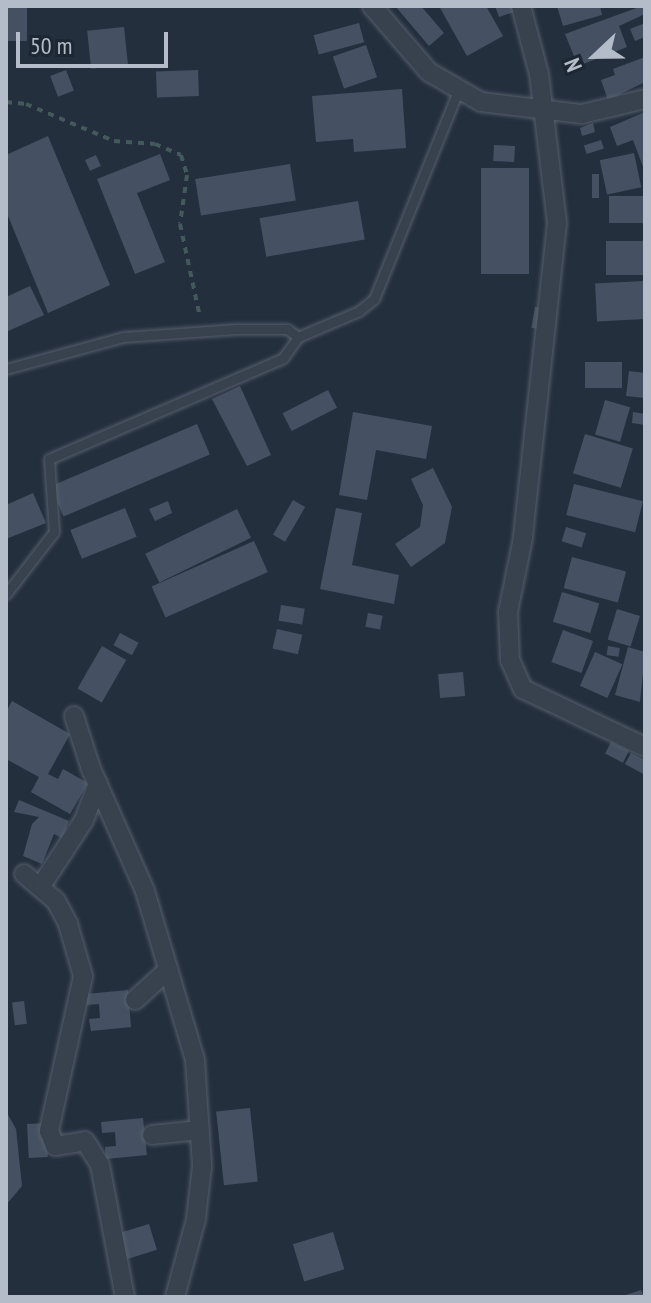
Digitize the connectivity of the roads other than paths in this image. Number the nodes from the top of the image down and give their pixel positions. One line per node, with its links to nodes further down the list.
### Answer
1 (372, 6): 3 (street)
2 (521, 6): 5 (street)
3 (459, 89): 5 (street); 6 (lane)
4 (645, 99): 5 (street)
5 (540, 111): 10 (street)
6 (298, 337): 7 (lane); 8 (lane)
7 (6, 369)
8 (6, 594)
9 (74, 716): 11 (street)
10 (645, 747)
11 (98, 784): 13 (street); 14 (street)
12 (24, 874): 13 (street)
13 (41, 886): 18 (street)
14 (168, 970): 15 (street); 16 (street)
15 (135, 1000)
16 (200, 1130): 17 (street); 19 (street)
17 (152, 1135)
18 (125, 1297)
19 (175, 1297)

